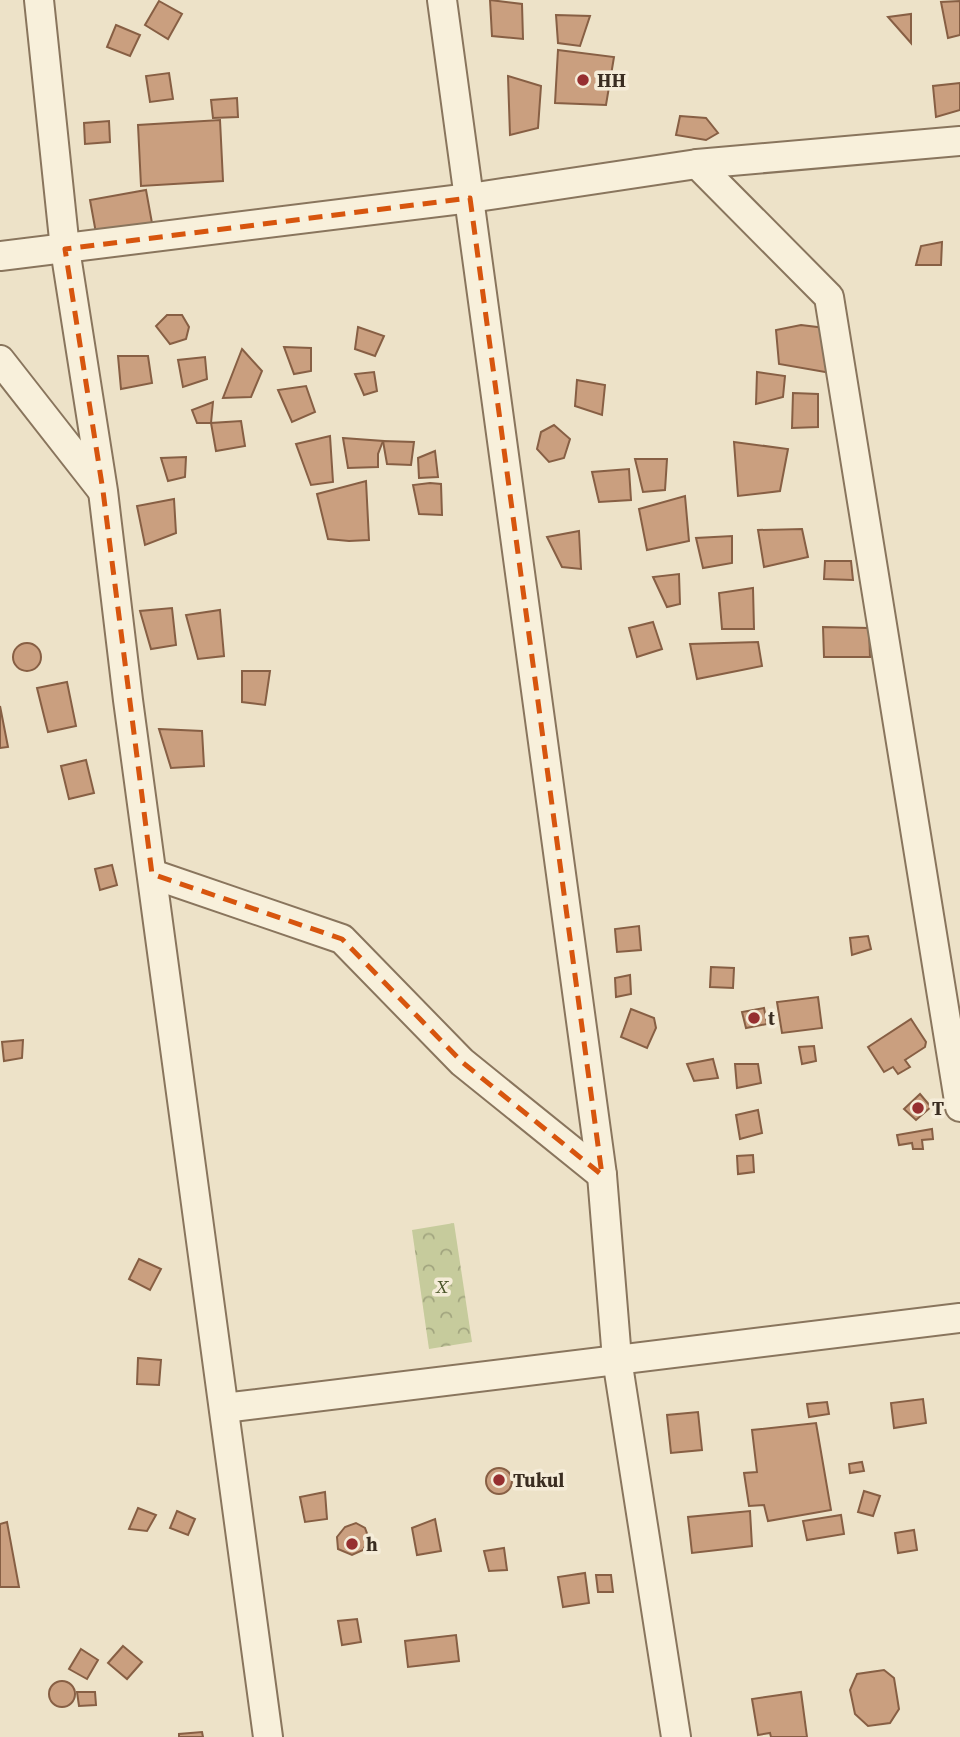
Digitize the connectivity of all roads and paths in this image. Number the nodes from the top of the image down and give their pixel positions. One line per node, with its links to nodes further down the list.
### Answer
1 (39, 0): 6 (street)
2 (442, 0): 5 (street)
3 (960, 141): 4 (street)
4 (697, 164): 5 (street); 11 (street)
5 (470, 198): 6 (street); 12 (street)
6 (65, 249): 7 (street); 9 (street)
7 (0, 256)
8 (0, 360): 9 (street)
9 (103, 491): 10 (street)
10 (152, 874): 12 (street); 15 (street)
11 (960, 1107)
12 (602, 1175): 14 (street)
13 (960, 1318): 14 (street)
14 (617, 1359): 15 (street); 17 (street)
15 (224, 1408): 16 (street)
16 (268, 1737)
17 (676, 1737)

